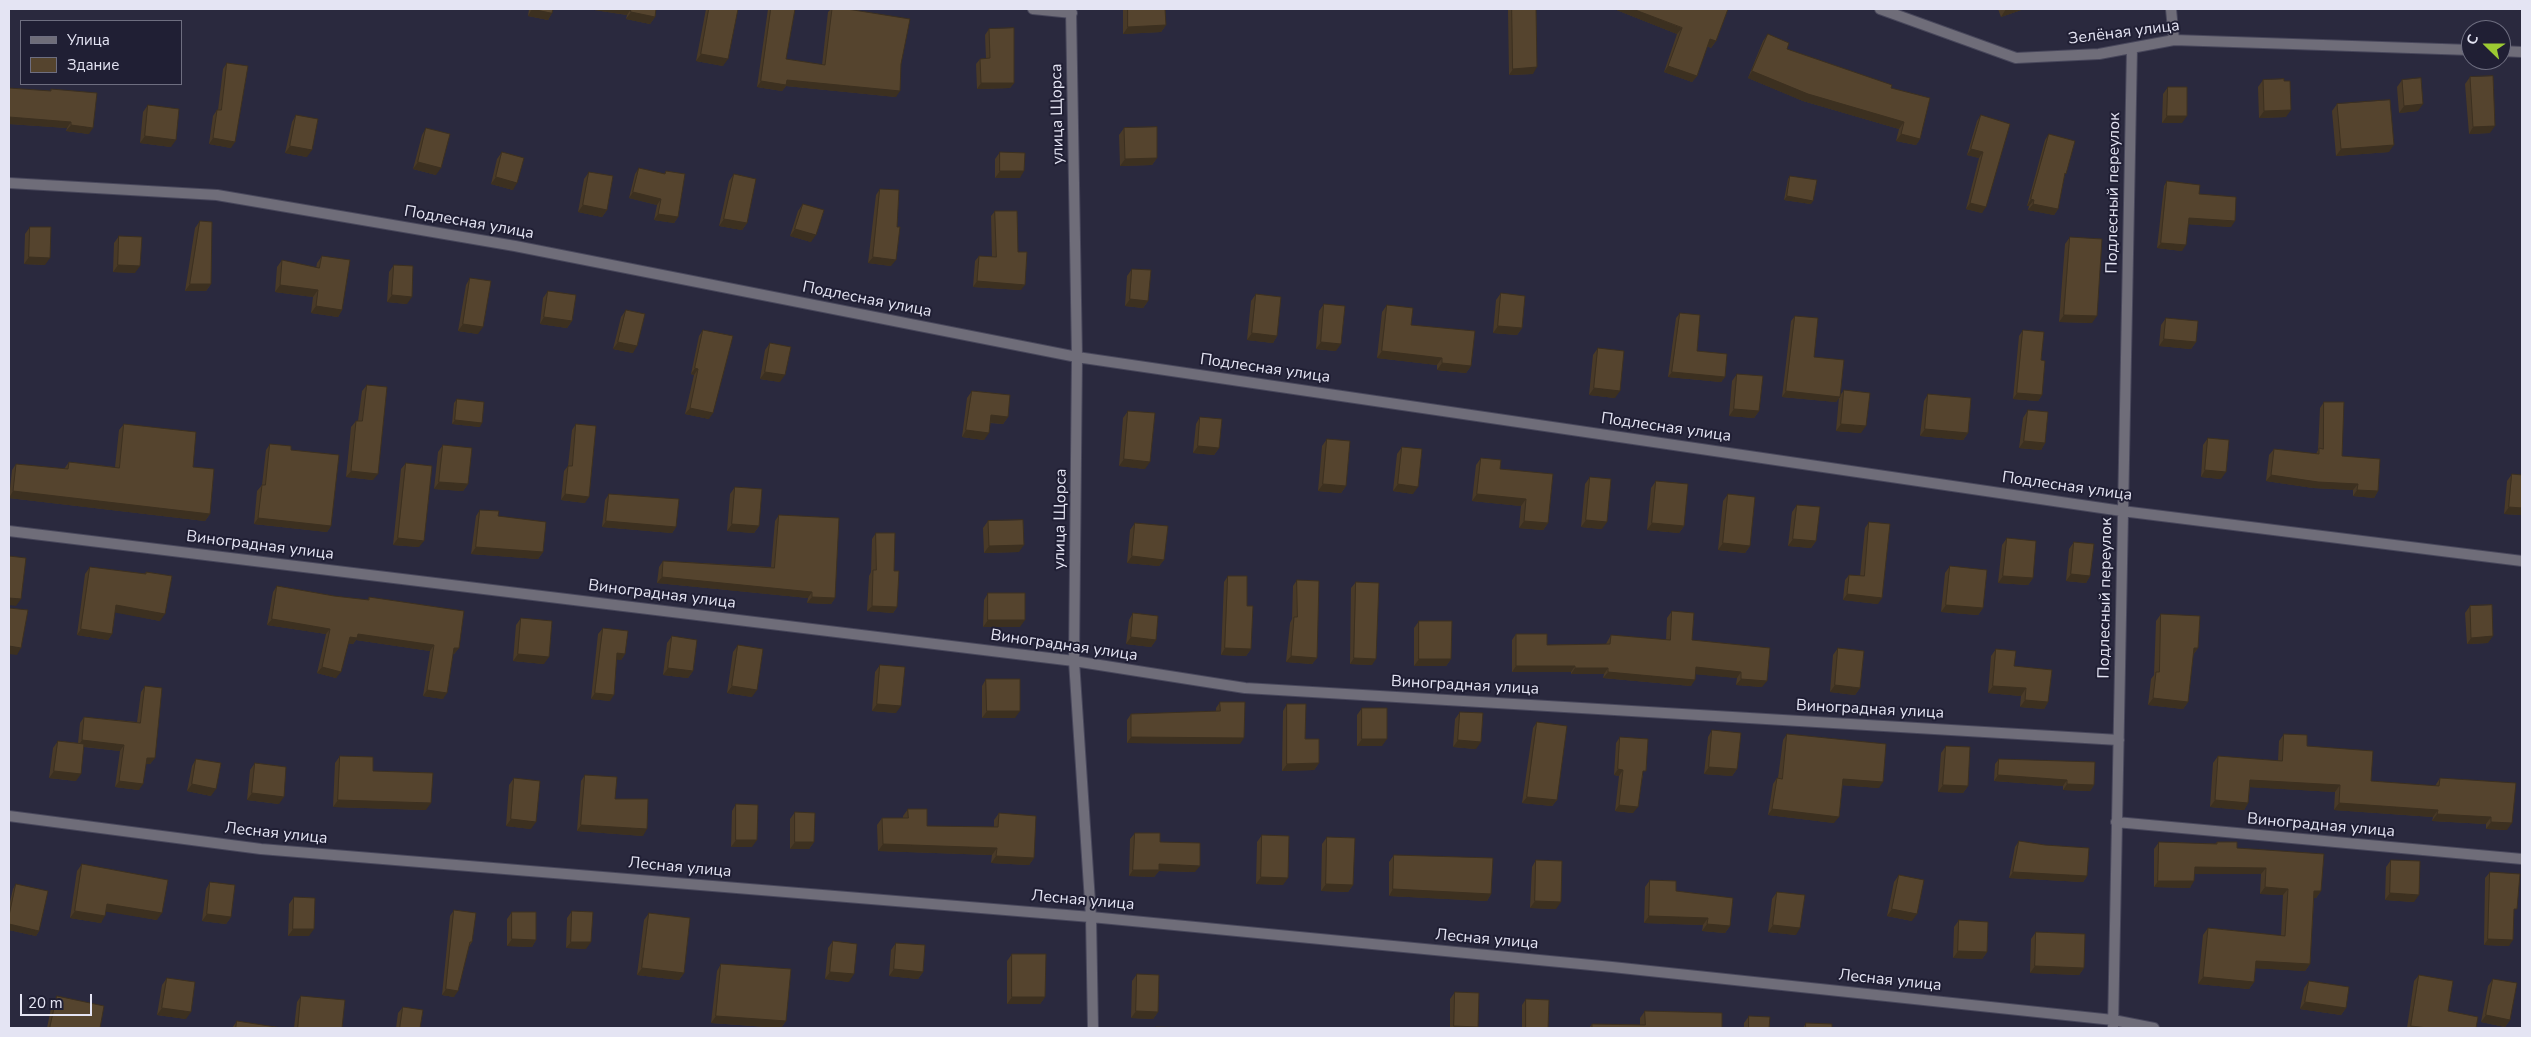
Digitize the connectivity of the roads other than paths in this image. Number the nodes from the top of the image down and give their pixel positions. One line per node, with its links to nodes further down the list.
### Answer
1 (1033, 9): 4 (street)
2 (1880, 9): 6 (street, Зелёная улица)
3 (2172, 9): 5 (street)
4 (1071, 11): 9 (street, улица Щорса)
5 (2174, 40): 6 (street, Зелёная улица); 7 (street, Зелёная улица)
6 (2132, 48): 10 (street, Подлесный переулок)
7 (2461, 50)
8 (9, 183): 9 (street, Подлесная улица)
9 (1077, 357): 10 (street, Подлесная улица); 13 (street, улица Щорса)
10 (2122, 511): 12 (street, Подлесная улица); 14 (street, Подлесный переулок)
11 (9, 531): 13 (street, Виноградная улица)
12 (2522, 561)
13 (1074, 660): 14 (street, Виноградная улица); 18 (street, улица Щорса)
14 (2119, 740): 16 (street, Подлесный переулок)
15 (9, 816): 18 (street, Лесная улица)
16 (2116, 822): 17 (street, Виноградная улица); 19 (street, Подлесный переулок)
17 (2522, 859)
18 (1091, 917): 19 (street, Лесная улица); 20 (street, улица Щорса)
19 (2113, 1024): 21 (street, Лесная улица)
20 (1093, 1028)
21 (2154, 1028)

